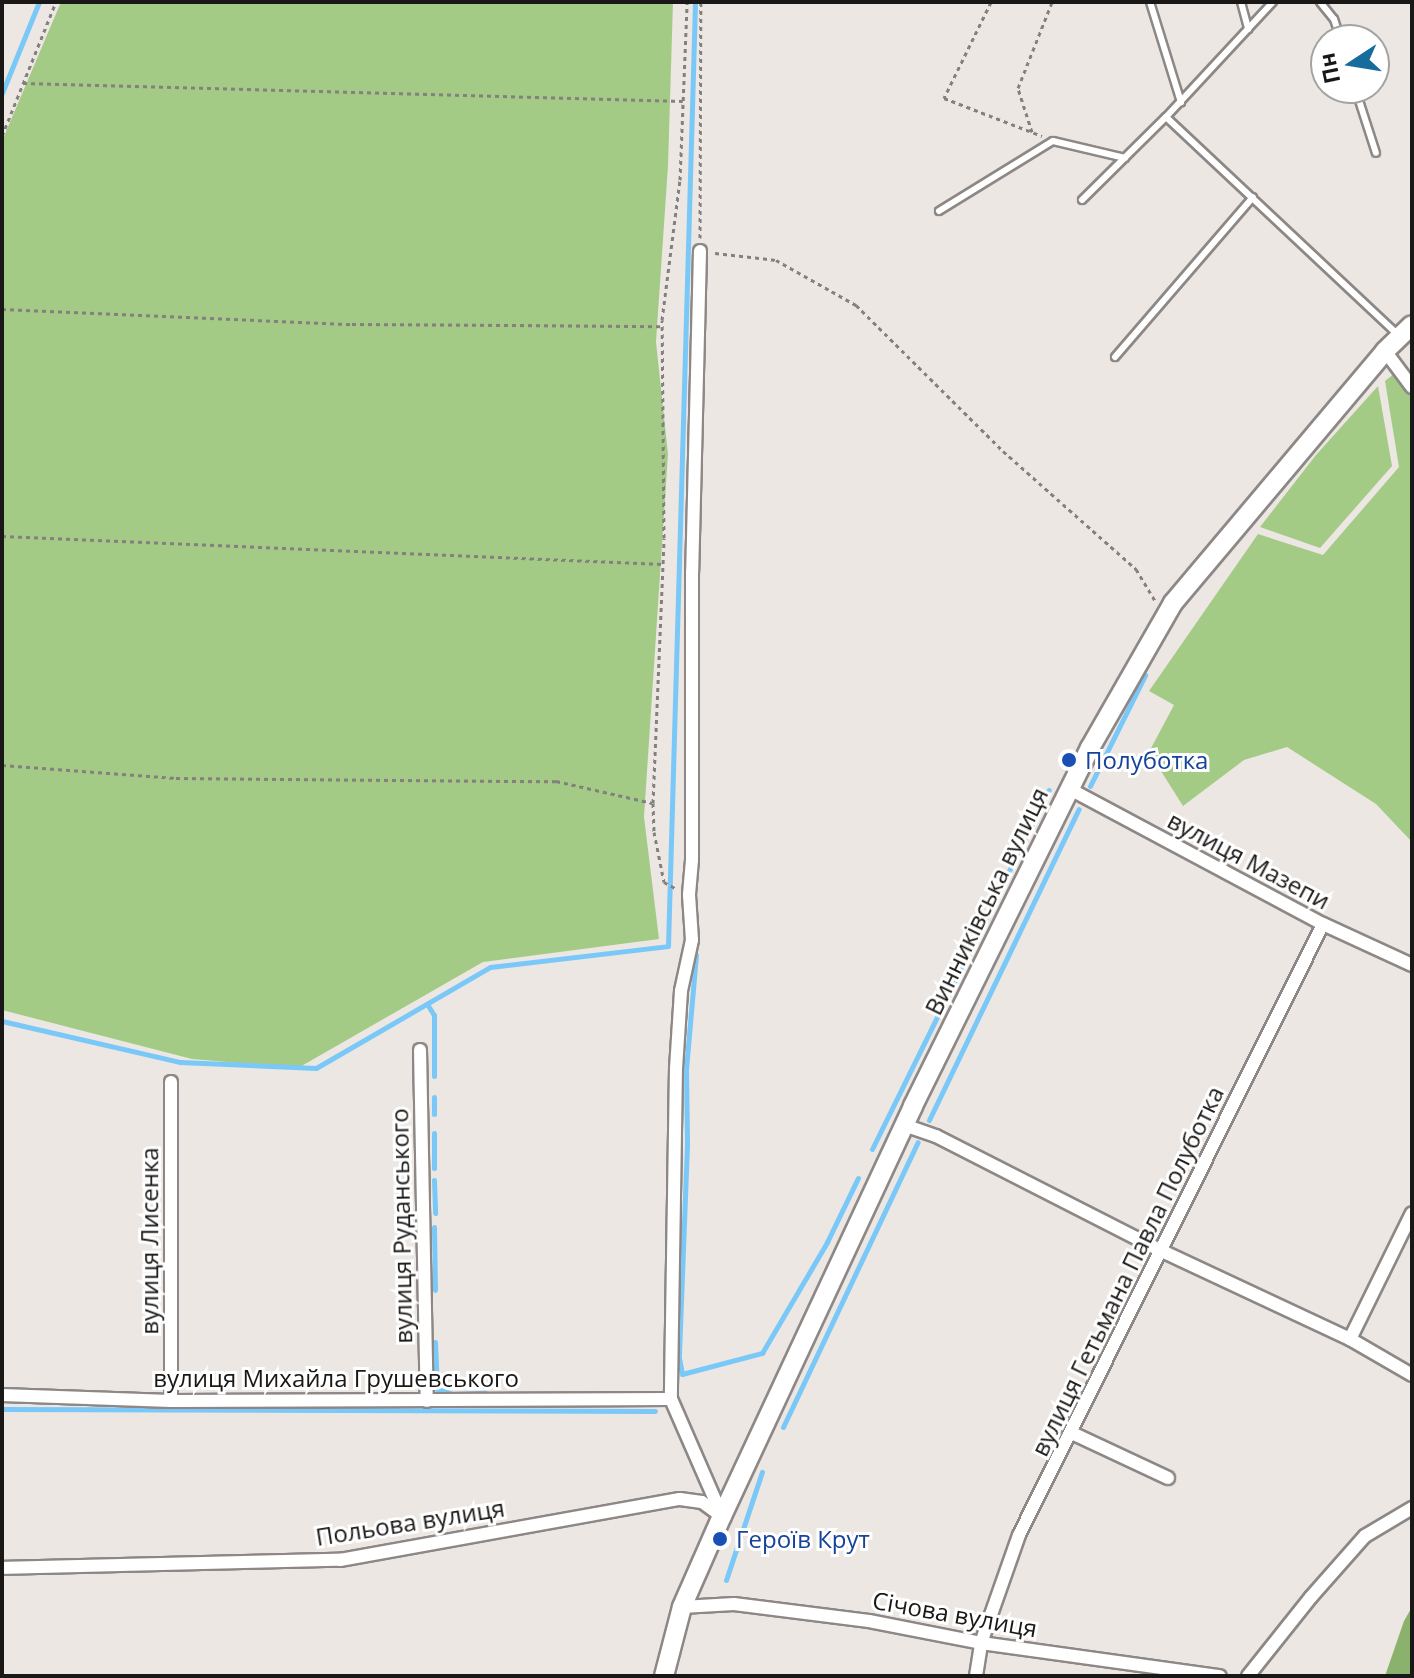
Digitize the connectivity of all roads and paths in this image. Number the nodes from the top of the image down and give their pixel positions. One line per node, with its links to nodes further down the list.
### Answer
1 (56, 2): 12 (path)
2 (687, 2): 13 (path)
3 (701, 2): 23 (path)
4 (991, 2): 5 (path)
5 (1052, 2)
6 (1150, 2): 14 (lane)
7 (1241, 2): 11 (lane)
8 (1273, 2): 11 (lane)
9 (1320, 2): 10 (lane)
10 (1336, 24)
11 (1248, 29): 14 (lane)
12 (23, 83): 13 (path); 17 (path)
13 (683, 101): 25 (path)
14 (1181, 102): 16 (lane)
15 (1360, 104): 18 (lane)
16 (1166, 117): 19 (lane); 20 (lane)
17 (2, 136)
18 (1376, 153)
19 (1125, 158): 21 (lane); 22 (lane)
20 (1253, 197): 26 (lane); 28 (lane)
21 (1082, 200)
22 (939, 211)
23 (700, 251): 32 (path); 36 (street)
24 (2, 309): 25 (path)
25 (662, 326): 31 (path)
26 (1405, 330): 27 (main road, Винниківська вулиця)
27 (1385, 351): 29 (street); 32 (main road, Винниківська вулиця)
28 (1115, 357)
29 (1412, 387)
30 (2, 536): 31 (path)
31 (663, 564): 35 (path)
32 (1165, 618): 34 (main road, Винниківська вулиця)
33 (2, 765): 35 (path)
34 (1068, 788): 37 (street, вулиця Мазепи); 41 (main road, Винниківська вулиця)
35 (653, 803): 36 (path)
36 (689, 895): 47 (street)
37 (1323, 924): 38 (street, вулиця Мазепи); 43 (street, вулиця Гетьмана Павла Полуботка)
38 (1412, 965)
39 (420, 1050): 49 (street, вулиця Руданського)
40 (171, 1082): 48 (street, вулиця Лисенка)
41 (904, 1125): 43 (street); 53 (main road, Винниківська вулиця)
42 (1412, 1213): 44 (street)
43 (1162, 1251): 44 (street); 50 (street, вулиця Гетьмана Павла Полуботка)
44 (1350, 1339): 45 (street)
45 (1412, 1375)
46 (2, 1395): 48 (street, вулиця Михайла Грушевського)
47 (671, 1399): 49 (street, вулиця Михайла Грушевського); 53 (street)
48 (171, 1401): 49 (street, вулиця Михайла Грушевського)
49 (427, 1401)
50 (1072, 1433): 51 (street); 56 (street, вулиця Гетьмана Павла Полуботка)
51 (1168, 1478)
52 (1412, 1508): 60 (street)
53 (722, 1516): 54 (street, Польова вулиця); 55 (main road, Винниківська вулиця)
54 (2, 1568)
55 (682, 1607): 56 (street, Січова вулиця); 57 (main road, Винниківська вулиця)
56 (981, 1643): 58 (street, вулиця Гетьмана Павла Полуботка); 59 (street, Січова вулиця)
57 (664, 1676)
58 (976, 1676)
59 (1220, 1676)
60 (1248, 1676)

